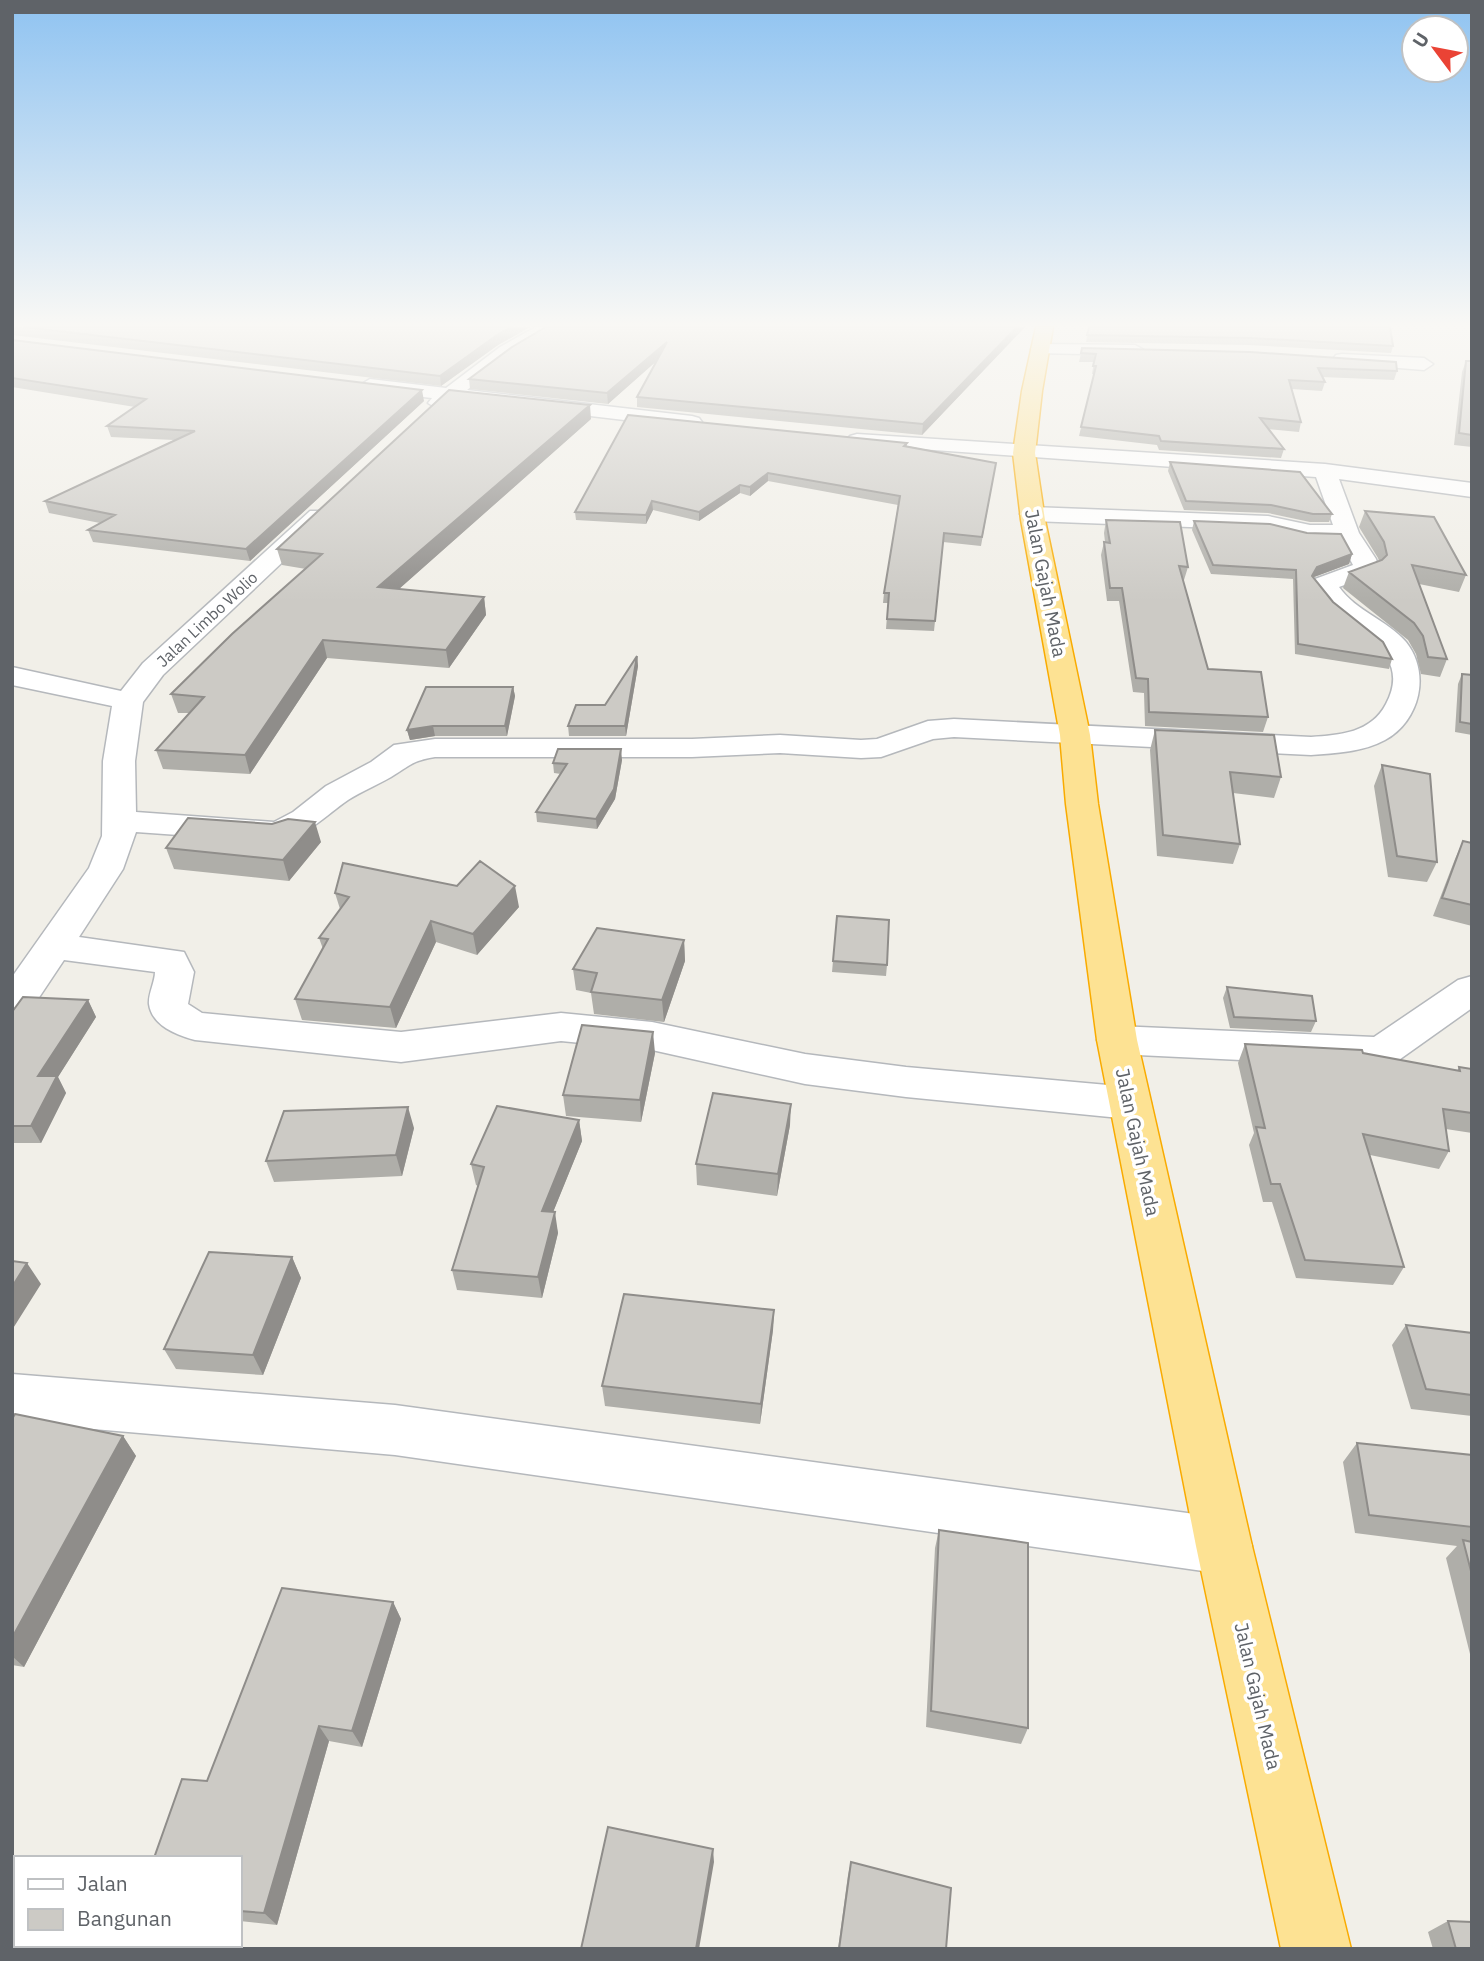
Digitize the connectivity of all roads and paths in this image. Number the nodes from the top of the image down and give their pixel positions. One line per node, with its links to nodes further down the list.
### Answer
1 (421, 419): 4 (street)
2 (664, 419): 5 (street)
3 (1030, 419): 7 (highway, Jalan Gajah Mada)
4 (415, 424)
5 (712, 424)
6 (842, 438): 7 (street)
7 (1024, 453): 8 (street); 11 (highway, Jalan Gajah Mada)
8 (1325, 471): 9 (street); 12 (street)
9 (1472, 490)
10 (342, 494): 14 (street, Jalan Limbo Wolio)
11 (1032, 514): 12 (street); 15 (highway, Jalan Gajah Mada)
12 (1347, 533): 15 (street)
13 (12, 676): 14 (street)
14 (128, 701): 16 (street, Jalan Limbo Wolio)
15 (1075, 736): 16 (street); 20 (highway, Jalan Gajah Mada)
16 (118, 821): 17 (street, Jalan Limbo Wolio)
17 (54, 946): 19 (street, Jalan Limbo Wolio); 21 (street)
18 (1472, 989): 20 (street)
19 (12, 1007)
20 (1117, 1040): 21 (highway, Jalan Gajah Mada)
21 (1130, 1103): 23 (highway, Jalan Gajah Mada)
22 (12, 1398): 23 (street)
23 (1224, 1546): 24 (highway, Jalan Gajah Mada)
24 (1316, 1949)

